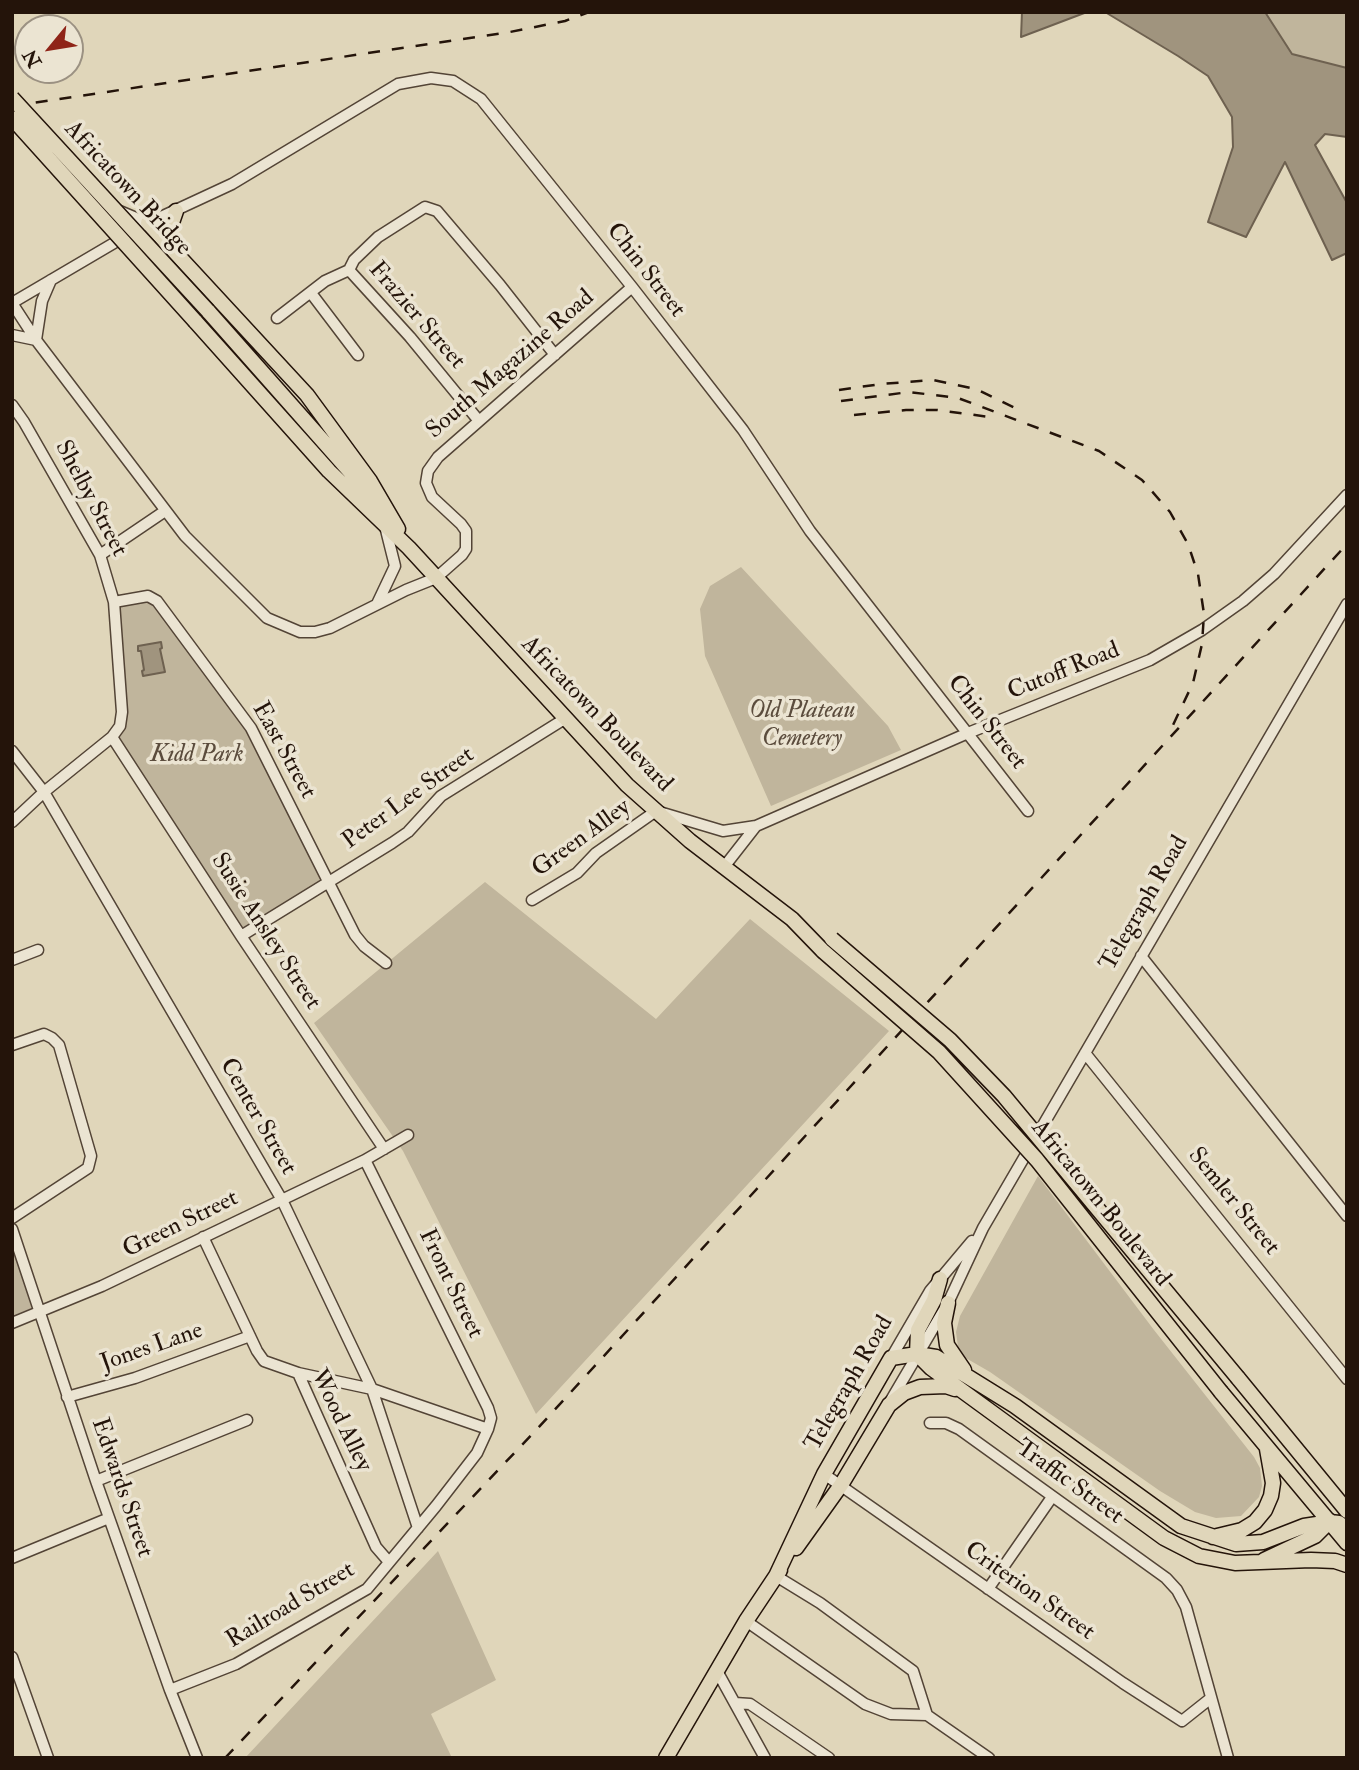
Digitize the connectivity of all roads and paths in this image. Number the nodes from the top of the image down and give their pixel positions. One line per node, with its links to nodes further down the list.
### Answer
1 (12, 98): 12 (main road, Africatown Bridge, bridge)
2 (12, 103): 5 (street)
3 (12, 118): 14 (main road, Africatown Bridge, bridge)
4 (176, 211): 5 (street, Chin Street); 6 (main road); 9 (street, Chin Street)
5 (148, 223): 6 (main road); 8 (street, Chin Street)
6 (165, 243): 24 (main road)
7 (349, 270): 10 (street); 18 (street); 20 (street, Frazier Street)
8 (51, 279): 11 (street, Chin Street); 16 (street)
9 (632, 287): 18 (street, South Magazine Road); 31 (street, Chin Street)
10 (311, 293): 13 (street); 17 (street)
11 (12, 303): 16 (street)
12 (208, 311): 23 (main road, Africatown Boulevard)
13 (277, 318)
14 (195, 321): 23 (main road, Africatown Boulevard)
15 (12, 335): 16 (street)
16 (36, 340): 22 (street)
17 (358, 355)
18 (555, 355): 20 (street, South Magazine Road)
19 (12, 405): 25 (street, Shelby Street)
20 (479, 421): 26 (street, South Magazine Road)
21 (1347, 495): 31 (street, Cutoff Road)
22 (165, 511): 25 (street); 28 (street)
23 (384, 523): 24 (main road, Africatown Boulevard); 28 (street)
24 (409, 548): 26 (main road, Africatown Boulevard)
25 (100, 555): 27 (street, Shelby Street)
26 (436, 578): 28 (street); 30 (main road, Africatown Boulevard)
27 (114, 602): 32 (street, Shelby Street); 40 (street, East Street)
28 (377, 604)
29 (1347, 604): 45 (street, Telegraph Road)
30 (566, 718): 35 (main road, Africatown Boulevard); 40 (street, Peter Lee Street)
31 (968, 733): 36 (street, Chin Street); 38 (street, Cutoff Road)
32 (112, 737): 34 (street); 43 (street, Susie Ansley Street)
33 (12, 751): 34 (street, Center Street)
34 (44, 792): 37 (street); 53 (street, Center Street)
35 (656, 811): 38 (street, Cutoff Road); 39 (main road, Africatown Boulevard); 41 (street, Green Alley)
36 (1028, 811)
37 (12, 822)
38 (756, 826): 39 (street, Cutoff Road)
39 (724, 867): 42 (main road, Africatown Boulevard)
40 (327, 882): 43 (street, Peter Lee Street); 47 (street, East Street)
41 (532, 900)
42 (792, 919): 76 (main road, Africatown Boulevard, bridge); 80 (main road, Africatown Boulevard, bridge)
43 (241, 936): 51 (street, Susie Ansley Street)
44 (38, 950): 46 (street)
45 (1141, 956): 49 (street, Telegraph Road); 54 (street)
46 (12, 960)
47 (386, 964)
48 (12, 1045): 55 (street)
49 (1085, 1053): 56 (street, Telegraph Road); 67 (street, Semler Street)
50 (408, 1135): 51 (street)
51 (384, 1149): 52 (street, Green Street)
52 (365, 1160): 53 (street, Green Street); 75 (street, Front Street)
53 (282, 1200): 58 (street, Green Street); 69 (street, Center Street)
54 (1347, 1216)
55 (12, 1218)
56 (983, 1228): 59 (street, Telegraph Road); 60 (street, Telegraph Road)
57 (12, 1229): 61 (street, Edwards Street)
58 (203, 1237): 61 (street, Green Street); 63 (street, Wood Alley)
59 (940, 1279): 64 (main road); 65 (street, Telegraph Road)
60 (948, 1303): 64 (street, Telegraph Road); 68 (main road)
61 (39, 1313): 62 (street, Green Street); 71 (street, Edwards Street)
62 (12, 1323)
63 (250, 1336): 66 (street, Wood Alley); 71 (street, Jones Lane)
64 (917, 1354): 65 (main road); 68 (main road); 70 (main road); 72 (street, Telegraph Road)
65 (891, 1358): 77 (main road, Telegraph Road)
66 (298, 1373): 69 (street); 90 (street, Wood Alley)
67 (1347, 1378)
68 (972, 1379): 87 (main road)
69 (372, 1389): 75 (street); 85 (street, Center Street)
70 (963, 1392): 72 (main road); 91 (main road)
71 (67, 1397): 78 (street, Edwards Street)
72 (888, 1405): 79 (main road, Telegraph Road)
73 (247, 1420): 78 (street)
74 (930, 1423): 81 (street, Traffic Street)
75 (488, 1429): 85 (street, Railroad Street)
76 (1266, 1446): 84 (main road, Africatown Boulevard); 87 (main road)
77 (824, 1474): 79 (street, Criterion Street); 93 (main road, Telegraph Road)
78 (96, 1481): 83 (street, Edwards Street)
79 (841, 1485): 93 (main road, Telegraph Road); 94 (street, Criterion Street)
80 (1327, 1487): 82 (main road, Africatown Boulevard); 84 (main road)
81 (1052, 1497): 94 (street); 99 (street, Traffic Street)
82 (1347, 1511)
83 (109, 1518): 89 (street); 98 (street, Edwards Street)
84 (1330, 1522): 86 (main road); 87 (main road); 88 (main road, Africatown Boulevard); 91 (main road)
85 (418, 1528): 90 (street, Railroad Street)
86 (1347, 1529)
87 (1212, 1537)
88 (1347, 1543)
89 (12, 1558)
90 (389, 1562): 98 (street, Railroad Street)
91 (1260, 1562): 92 (main road)
92 (1347, 1565)
93 (776, 1576): 95 (main road, Telegraph Road); 101 (street)
94 (988, 1589): 99 (street, Criterion Street)
95 (746, 1621): 97 (main road, Telegraph Road); 101 (street)
96 (12, 1657): 102 (street)
97 (717, 1671): 100 (street); 104 (main road, Telegraph Road)
98 (170, 1690): 103 (street, Edwards Street)
99 (1211, 1698): 108 (street)
100 (735, 1703): 105 (street); 106 (street)
101 (927, 1715): 107 (street)
102 (48, 1758)
103 (197, 1758)
104 (666, 1758)
105 (765, 1758)
106 (829, 1758)
107 (989, 1758)
108 (1228, 1758)

